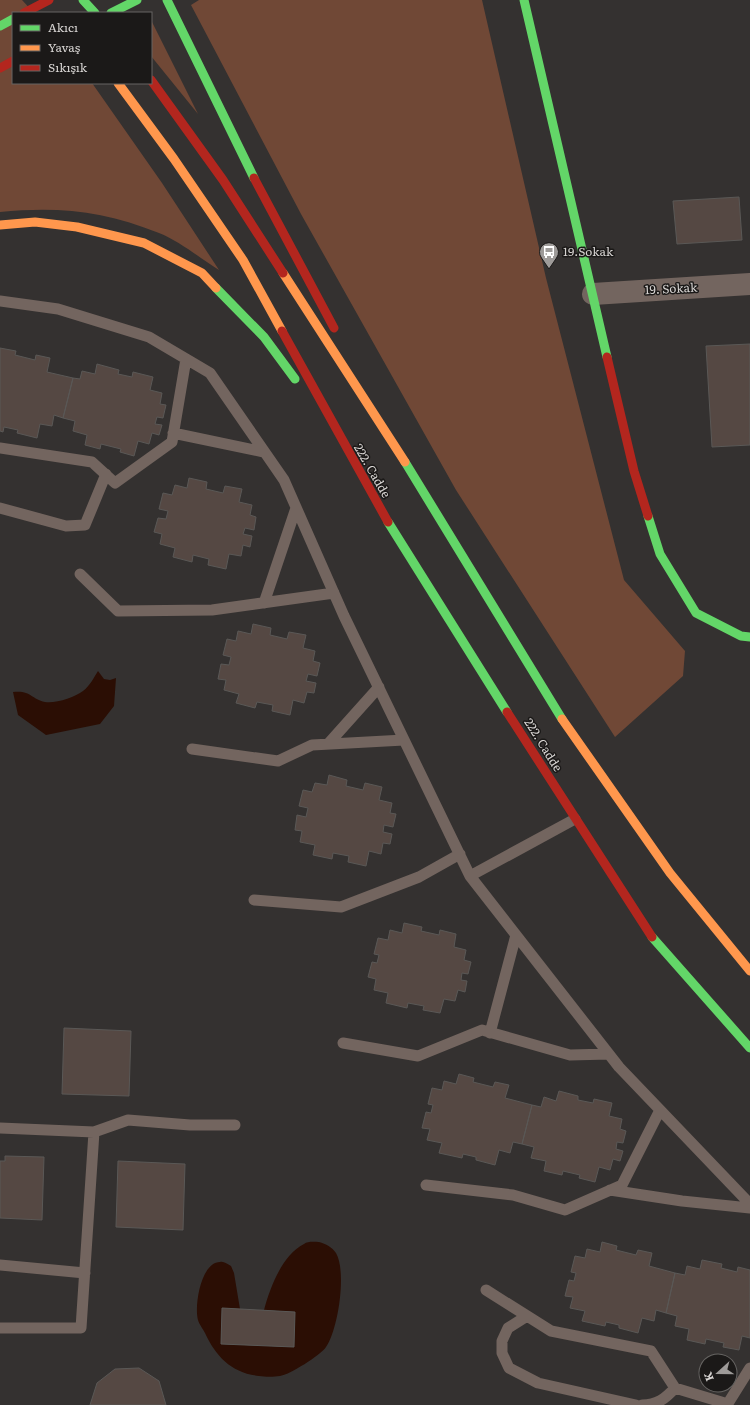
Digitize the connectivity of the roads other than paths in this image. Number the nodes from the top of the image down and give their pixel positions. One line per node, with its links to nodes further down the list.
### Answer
1 (43, 0): 6 (main road)
2 (83, 0): 8 (main road)
3 (137, 0): 9 (main road)
4 (167, 0): 20 (main road)
5 (524, 0): 18 (main road)
6 (50, 4): 7 (main road, bridge)
7 (27, 12)
8 (94, 12)
9 (113, 12)
10 (12, 20): 11 (main road)
11 (0, 26)
12 (12, 62): 13 (main road)
13 (0, 68)
14 (152, 81): 27 (main road)
15 (119, 84): 24 (main road)
16 (0, 225): 24 (main road)
17 (750, 284): 18 (street, 19. Sokak)
18 (593, 294): 34 (main road)
19 (0, 302): 21 (lane)
20 (337, 334)
21 (186, 359): 23 (lane); 26 (lane)
22 (352, 362): 27 (main road)
23 (173, 433): 26 (lane); 28 (lane)
24 (339, 437): 39 (main road, 222. Cadde)
25 (0, 448): 28 (lane)
26 (264, 452): 30 (lane)
27 (404, 460): 44 (main road)
28 (106, 474): 29 (lane)
29 (0, 508)
30 (296, 508): 32 (lane); 33 (lane)
31 (80, 574): 33 (lane)
32 (334, 593): 33 (lane); 35 (lane)
33 (264, 603)
34 (750, 637)
35 (379, 687): 36 (lane); 37 (lane)
36 (404, 740): 37 (lane); 40 (lane)
37 (328, 744): 38 (lane)
38 (192, 749)
39 (576, 819): 41 (lane); 47 (main road, 222. Cadde)
40 (460, 854): 41 (lane); 42 (lane)
41 (470, 876): 43 (lane)
42 (254, 900)
43 (516, 935): 45 (lane); 48 (lane)
44 (750, 971)
45 (490, 1033): 46 (lane); 48 (lane)
46 (343, 1043)
47 (750, 1048)
48 (609, 1054): 49 (lane)
49 (660, 1110): 54 (lane); 55 (lane)
50 (235, 1125): 52 (lane)
51 (0, 1128): 52 (lane)
52 (94, 1132): 58 (lane)
53 (426, 1185): 54 (lane)
54 (610, 1190): 56 (lane)
55 (750, 1204)
56 (750, 1208)
57 (0, 1265): 58 (lane)
58 (85, 1273): 61 (lane)
59 (486, 1290): 60 (lane)
60 (527, 1316): 63 (lane); 65 (lane)
61 (0, 1328)
62 (750, 1368): 64 (lane)
63 (675, 1388): 64 (lane); 66 (lane)
64 (728, 1404)
65 (636, 1405)
66 (642, 1405)

